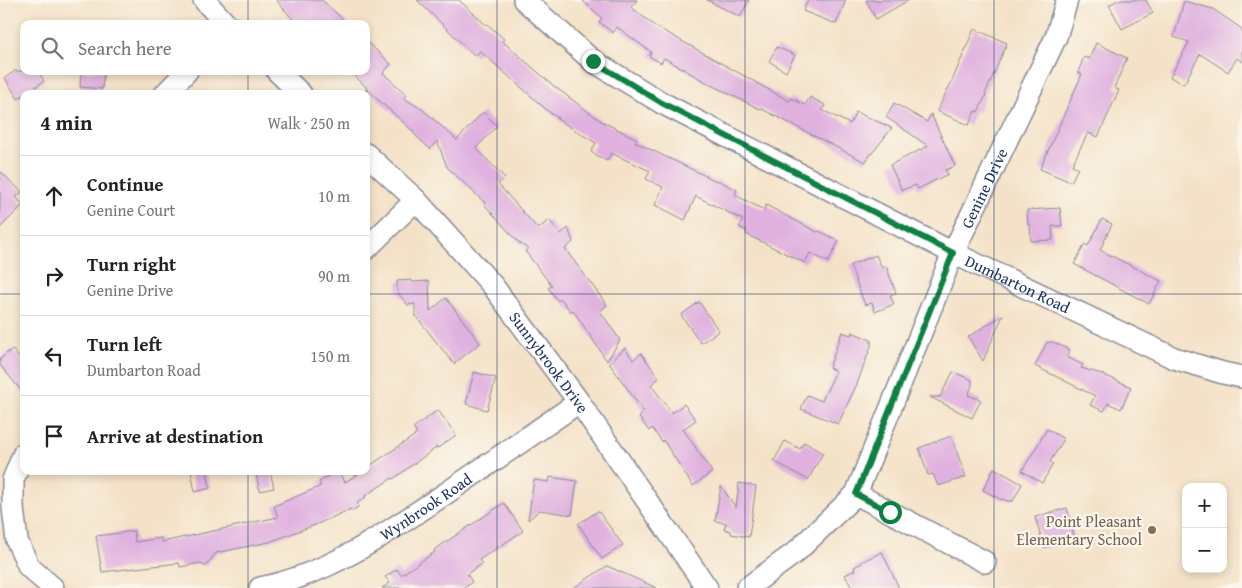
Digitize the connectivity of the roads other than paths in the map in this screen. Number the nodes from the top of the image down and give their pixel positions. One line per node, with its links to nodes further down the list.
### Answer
1 (204, 0): 4 (street)
2 (524, 0): 12 (street, Dumbarton Road)
3 (1067, 0): 12 (street, Genine Drive)
4 (222, 20)
5 (183, 75): 7 (street)
6 (280, 75): 8 (street)
7 (169, 90)
8 (297, 90)
9 (370, 158): 10 (street, Sunnybrook Drive)
10 (416, 200): 11 (street); 14 (street, Sunnybrook Drive)
11 (370, 245)
12 (953, 253): 13 (street, Dumbarton Road); 16 (street, Genine Drive)
13 (1242, 377)
14 (579, 402): 19 (street, Wynbrook Road); 20 (street, Sunnybrook Drive)
15 (20, 463): 18 (street)
16 (856, 494): 17 (street); 21 (street, Genine Drive)
17 (985, 562)
18 (53, 588)
19 (260, 588)
20 (707, 588)
21 (747, 588)

